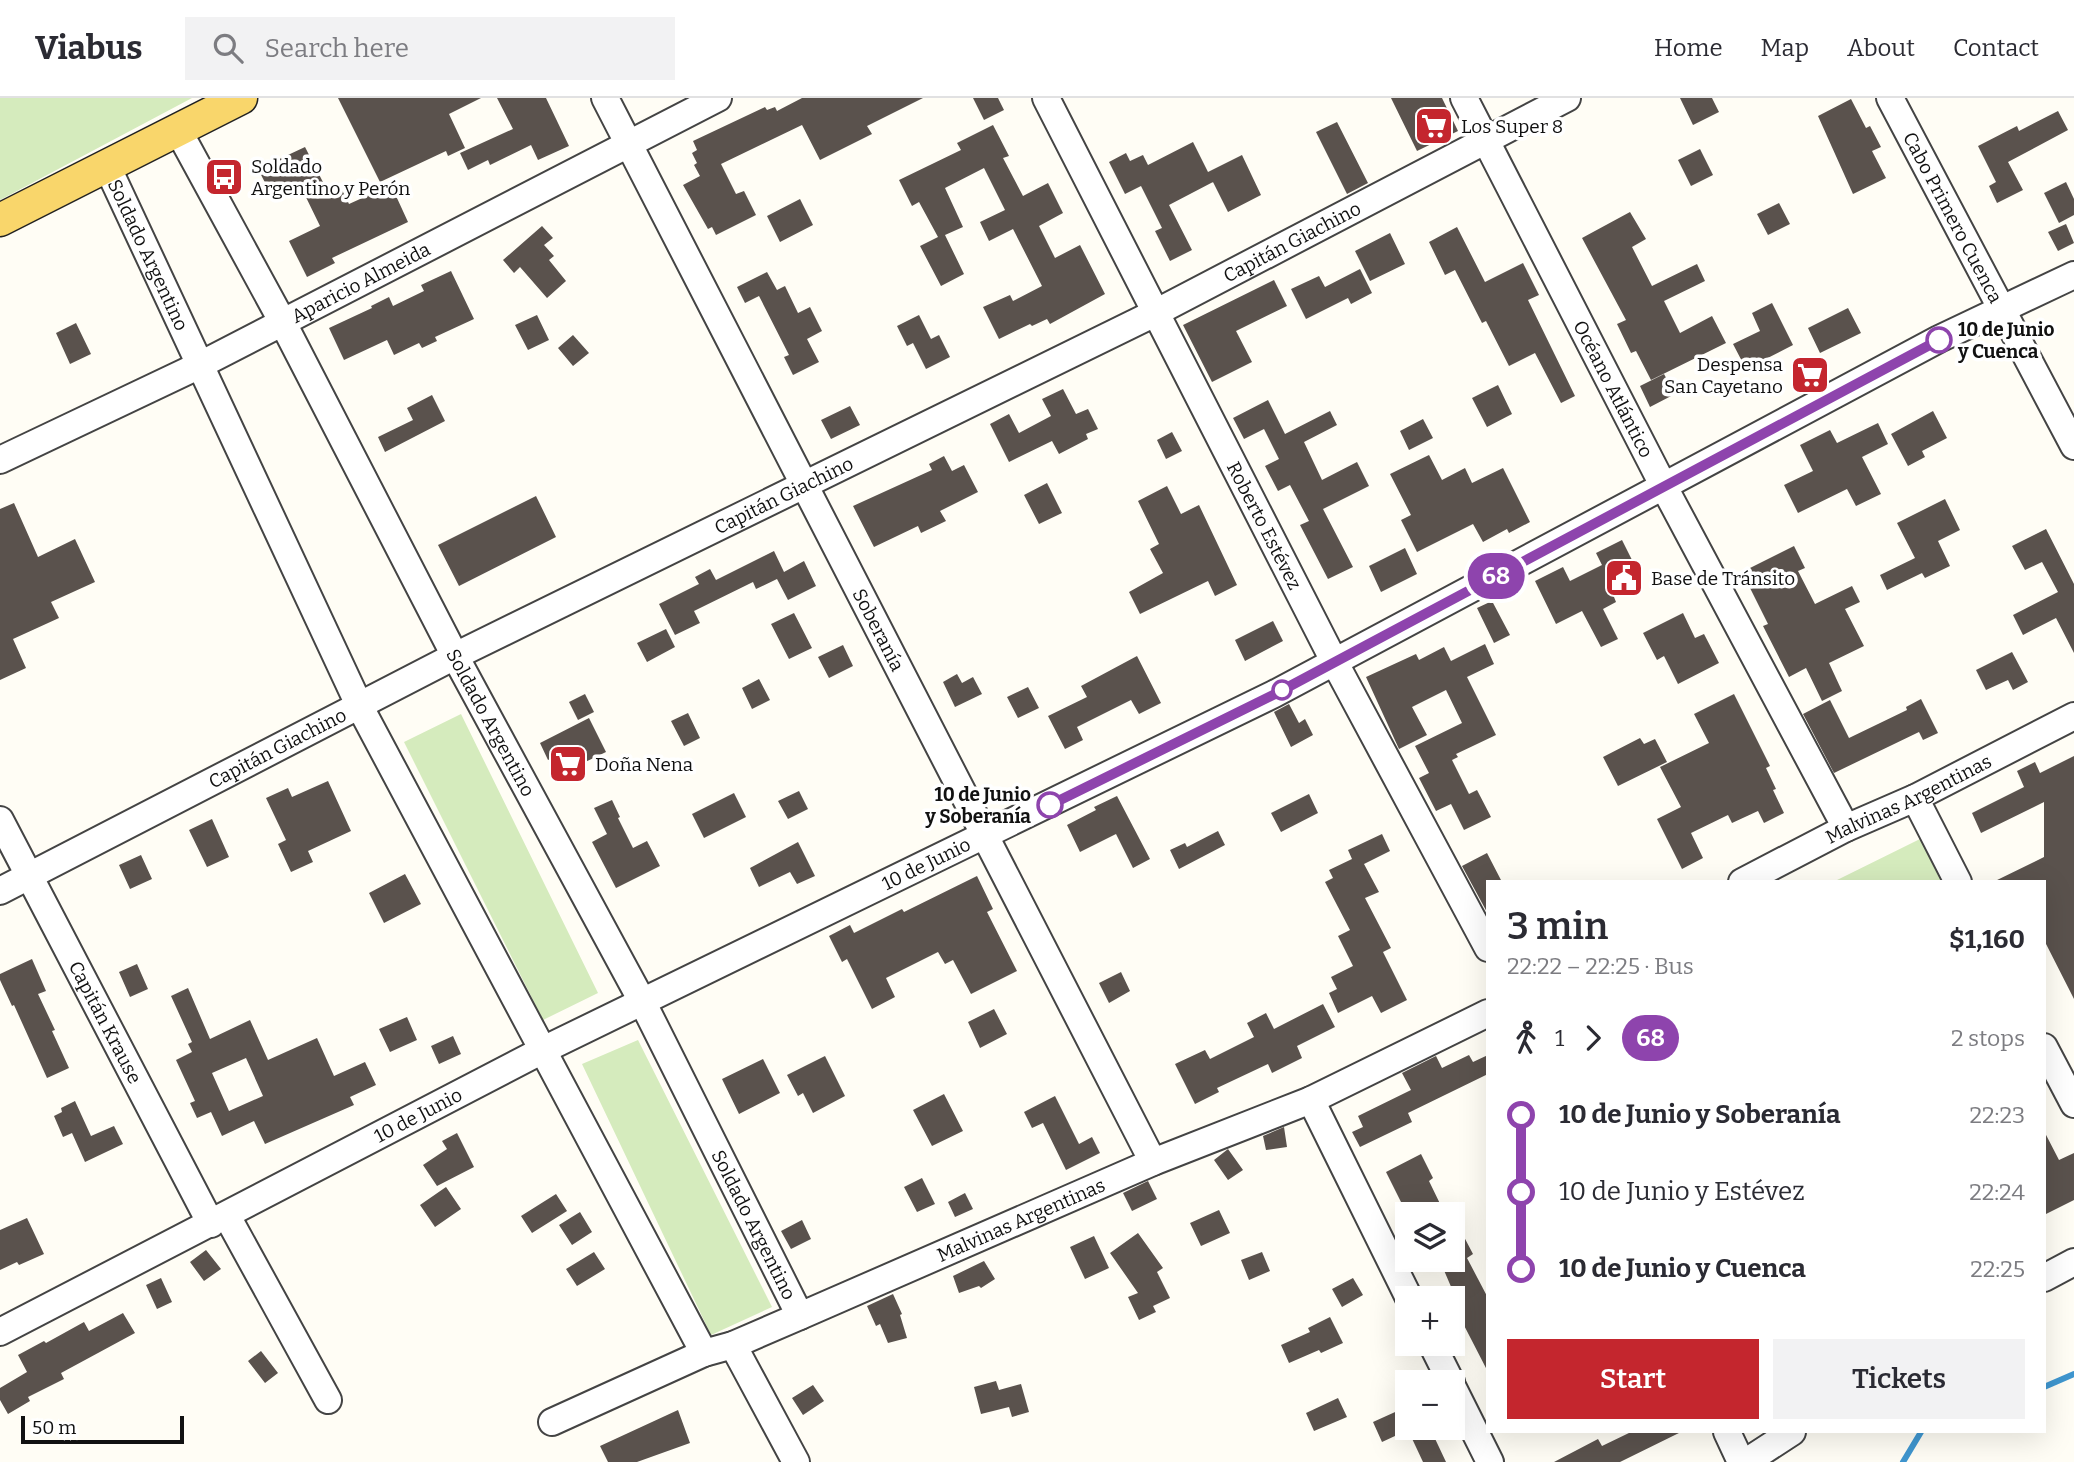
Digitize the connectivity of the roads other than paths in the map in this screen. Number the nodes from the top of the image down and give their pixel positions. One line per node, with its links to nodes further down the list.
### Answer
1 (241, 98): 8 (main road)
2 (605, 98): 10 (street, Soberanía)
3 (718, 98): 10 (street, Aparicio Almeida)
4 (1046, 98): 15 (street, Roberto Estévez)
5 (1464, 98): 9 (street, Océano Atlántico)
6 (1567, 98): 9 (street, Capitán Giachino)
7 (1890, 98): 14 (street, Cabo Primero Cuenca)
8 (178, 130): 11 (main road); 16 (street, Soldado Argentino)
9 (1484, 139): 15 (street, Capitán Giachino); 21 (street, Océano Atlántico)
10 (628, 143): 16 (street, Aparicio Almeida); 20 (street, Soberanía)
11 (107, 166): 12 (main road); 17 (street, Soldado Argentino)
12 (0, 220)
13 (2074, 275): 14 (street, 10 de Junio)
14 (2004, 310): 18 (street, Cabo Primero Cuenca); 21 (street, 10 de Junio)
15 (1155, 313): 20 (street, Capitán Giachino); 23 (street, Roberto Estévez)
16 (282, 321): 17 (street, Aparicio Almeida); 22 (street, Soldado Argentino)
17 (200, 365): 19 (street, Aparicio Almeida); 24 (street, Soldado Argentino)
18 (2074, 446)
19 (0, 460)
20 (804, 485): 22 (street, Capitán Giachino); 29 (street, Soberanía)
21 (1663, 485): 23 (street, 10 de Junio); 28 (street, Océano Atlántico)
22 (455, 656): 24 (street, Capitán Giachino); 35 (street, Soldado Argentino)
23 (1335, 663): 29 (street, 10 de Junio); 34 (street, Roberto Estévez)
24 (359, 705): 30 (street, Capitán Giachino); 37 (street, Soldado Argentino)
25 (2074, 716): 26 (street, Malvinas Argentinas)
26 (1915, 797): 28 (street, Malvinas Argentinas); 32 (street)
27 (0, 820): 30 (street, Capitán Krause)
28 (1846, 828): 31 (street, Malvinas Argentinas)
29 (986, 835): 35 (street, 10 de Junio); 41 (street, Soberanía)
30 (30, 876): 33 (street, Capitán Giachino); 42 (street, Capitán Krause)
31 (1746, 880)
32 (1957, 880)
33 (0, 891)
34 (1486, 944)
35 (643, 1003): 37 (street, 10 de Junio); 46 (street, Soldado Argentino)
36 (1486, 1014): 39 (street, Malvinas Argentinas)
37 (541, 1051): 42 (street, 10 de Junio); 49 (street, Soldado Argentino)
38 (2046, 1051): 40 (street)
39 (1311, 1100): 41 (street, Malvinas Argentinas); 45 (street)
40 (2074, 1104)
41 (1153, 1162): 46 (street, Malvinas Argentinas)
42 (219, 1220): 47 (street, 10 de Junio); 50 (street, Capitán Krause)
43 (2074, 1262): 44 (street)
44 (2046, 1277)
45 (1403, 1286)
46 (800, 1316): 48 (street, Malvinas Argentinas)
47 (0, 1332)
48 (733, 1345): 49 (street, Malvinas Argentinas); 55 (street)
49 (704, 1353): 52 (street, Malvinas Argentinas)
50 (328, 1400)
51 (1465, 1411): 56 (street)
52 (552, 1422)
53 (1728, 1433): 57 (street)
54 (1790, 1433): 57 (street)
55 (796, 1462)
56 (1490, 1462)
57 (1744, 1462)

